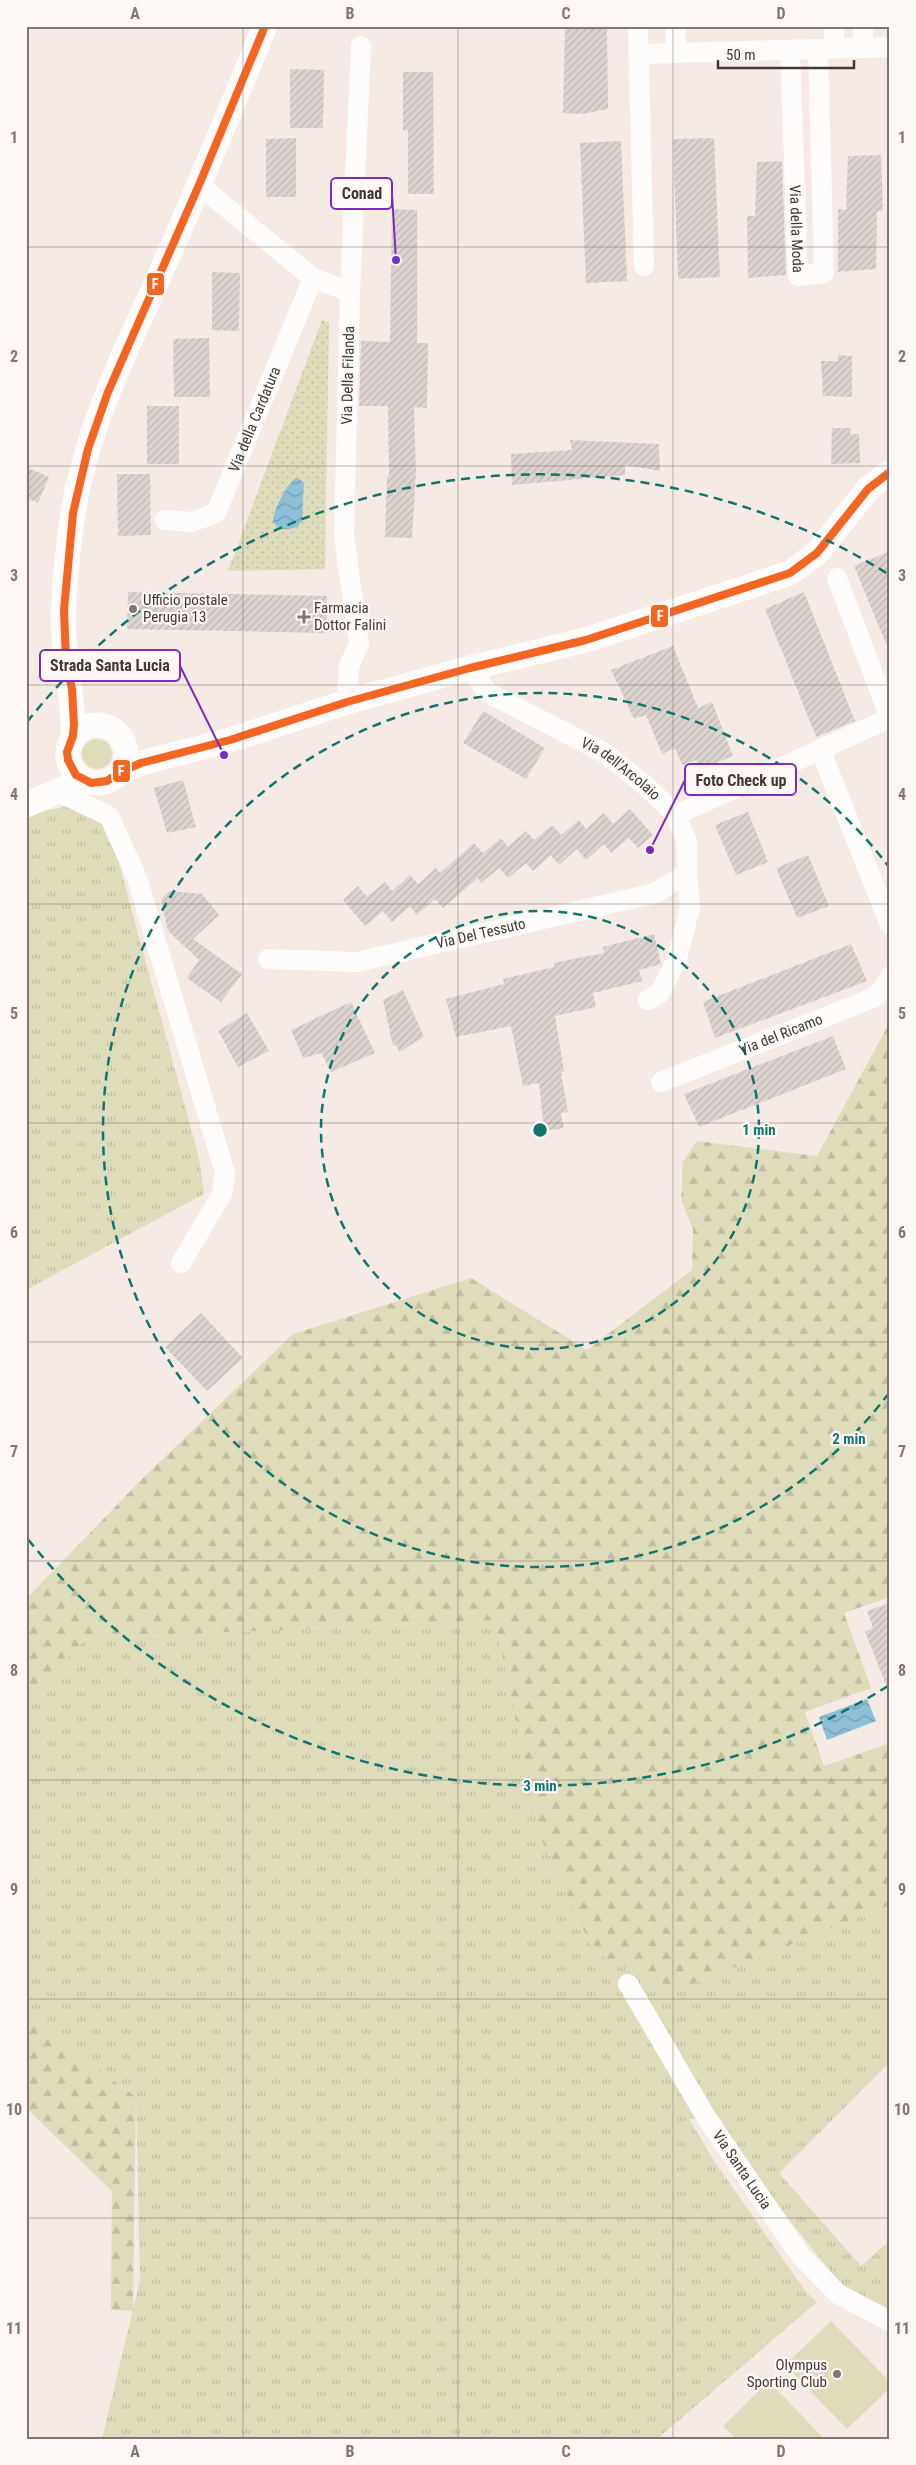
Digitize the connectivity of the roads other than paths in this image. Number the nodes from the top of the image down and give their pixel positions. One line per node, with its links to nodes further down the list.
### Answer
1 (265, 26): 13 (street)
2 (638, 26): 12 (street)
3 (675, 26): 11 (street)
4 (834, 26): 9 (street, Via della Moda)
5 (863, 26): 8 (street)
6 (360, 46): 16 (street, Via Della Filanda)
7 (890, 47): 8 (street)
8 (863, 48): 9 (street)
9 (826, 49): 10 (street); 10 (street, Via della Moda)
10 (790, 50): 11 (street)
11 (677, 53): 12 (street)
12 (640, 54): 14 (street)
13 (199, 185): 15 (street); 21 (street)
14 (644, 266)
15 (313, 278): 16 (street); 18 (street, Via della Cardatura)
16 (350, 292): 22 (street, Via Della Filanda)
17 (890, 472): 20 (street)
18 (165, 520)
19 (838, 578): 26 (street)
20 (470, 668): 22 (street); 32 (street, Via dell'Arcolaio)
21 (72, 689): 23 (street); 24 (street)
22 (347, 702): 27 (street)
23 (97, 724): 24 (street); 25 (street)
24 (73, 736): 29 (street)
25 (123, 740): 27 (street); 28 (street)
26 (820, 750): 32 (street); 34 (street)
27 (178, 755): 28 (street)
28 (120, 772): 29 (street)
29 (83, 780): 30 (street)
30 (58, 792): 31 (street); 39 (street)
31 (26, 804)
32 (676, 815): 33 (street, Via dell'Arcolaio)
33 (687, 873): 35 (street, Via Del Tessuto); 37 (street, Via dell'Arcolaio)
34 (890, 925)
35 (268, 959)
36 (890, 976): 38 (street, Via del Ricamo)
37 (648, 1000)
38 (661, 1082)
39 (181, 1263)
40 (628, 1984): 41 (street, Via Santa Lucia)
41 (890, 2321)

